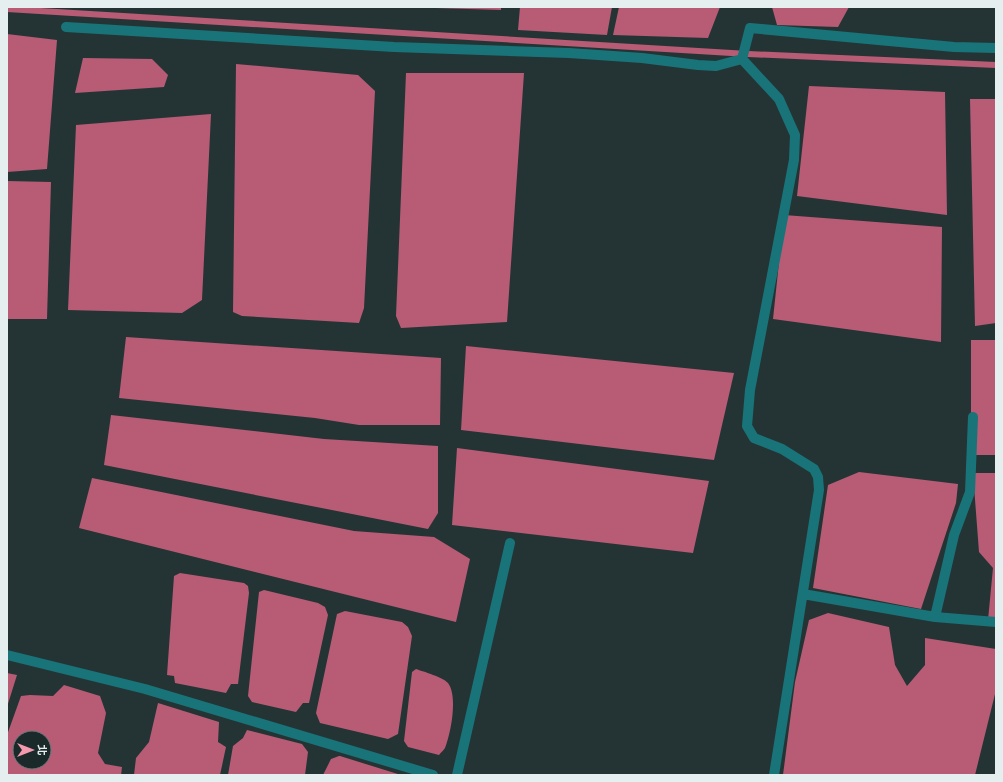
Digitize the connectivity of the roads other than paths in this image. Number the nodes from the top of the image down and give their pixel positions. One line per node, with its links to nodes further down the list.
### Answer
1 (66, 27): 3 (lane)
2 (996, 48): 3 (lane)
3 (742, 59): 6 (lane)
4 (973, 417): 7 (lane)
5 (510, 543): 11 (lane)
6 (803, 594): 7 (lane); 12 (lane)
7 (935, 617): 8 (lane)
8 (996, 622)
9 (7, 655): 10 (lane)
10 (433, 775)
11 (457, 775)
12 (774, 775)

